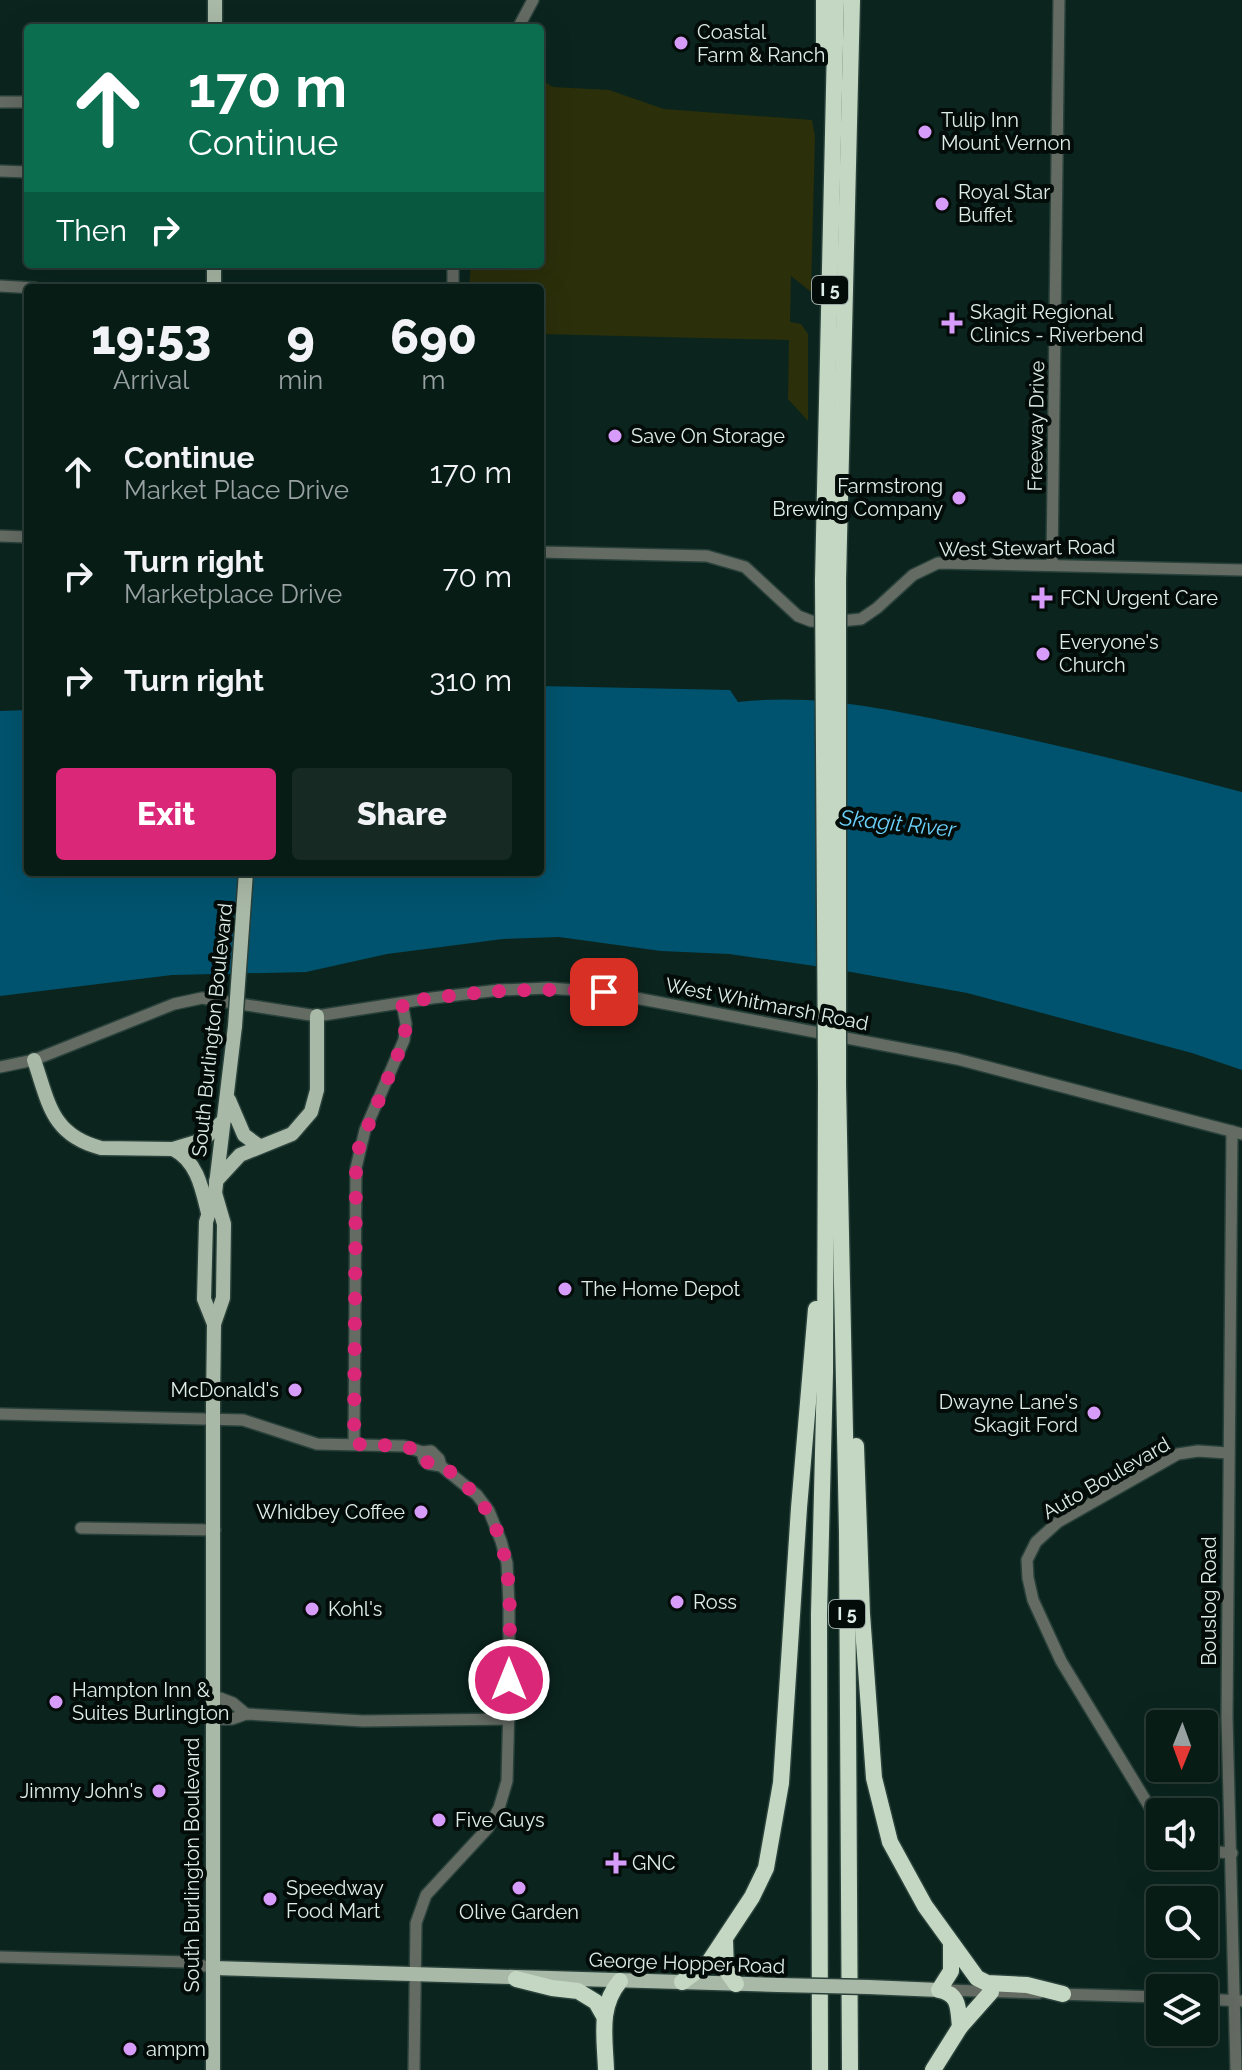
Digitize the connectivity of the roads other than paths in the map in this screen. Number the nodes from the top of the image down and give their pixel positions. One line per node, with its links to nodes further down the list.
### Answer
1 (215, 0): 7 (main road)
2 (533, 0): 8 (street)
3 (824, 0): 13 (highway)
4 (836, 0): 13 (highway, I 5)
5 (854, 0): 21 (highway, I 5)
6 (1059, 0): 19 (street, Freeway Drive)
7 (215, 24)
8 (520, 24)
9 (0, 102): 10 (street)
10 (24, 102)
11 (0, 171): 12 (street)
12 (24, 172)
13 (831, 213): 21 (highway, I 5)
14 (0, 286): 15 (street)
15 (24, 287)
16 (0, 536): 17 (street)
17 (24, 537)
18 (544, 552): 19 (street, West Stewart Road)
19 (1052, 564): 20 (street, West Stewart Road)
20 (1242, 570)
21 (830, 580): 27 (highway, I 5, bridge)
22 (246, 876): 28 (main road, South Burlington Boulevard, bridge)
23 (402, 1003): 24 (street, West Whitmarsh Road); 30 (street, West Whitmarsh Road); 40 (street)
24 (317, 1016): 25 (street, West Whitmarsh Road); 31 (main road)
25 (34, 1060): 26 (street, West Whitmarsh Road); 32 (main road)
26 (0, 1067)
27 (832, 1084): 33 (highway, I 5); 36 (highway, I 5)
28 (227, 1096): 29 (main road, South Burlington Boulevard); 31 (main road)
29 (225, 1120): 32 (main road); 34 (main road, South Burlington Boulevard)
30 (1237, 1133): 41 (street, Bouslog Road)
31 (259, 1146): 34 (main road)
32 (173, 1149): 35 (main road)
33 (839, 1157): 54 (highway); 74 (highway, I 5)
34 (215, 1187): 35 (main road, South Burlington Boulevard); 37 (main road, South Burlington Boulevard)
35 (209, 1214): 37 (main road, South Burlington Boulevard)
36 (826, 1232): 53 (highway); 73 (highway, I 5)
37 (214, 1324): 39 (main road, South Burlington Boulevard)
38 (0, 1414): 39 (street)
39 (213, 1419): 40 (street); 43 (main road, South Burlington Boulevard)
40 (354, 1444): 49 (street)
41 (1228, 1453): 46 (street, Bouslog Road); 50 (street, Auto Boulevard)
42 (81, 1528): 43 (street)
43 (215, 1530): 44 (main road, South Burlington Boulevard)
44 (212, 1695): 45 (street); 48 (main road, South Burlington Boulevard)
45 (246, 1714): 48 (street); 49 (street)
46 (1227, 1718): 47 (street); 52 (street, Bouslog Road)
47 (1242, 1718)
48 (212, 1719): 56 (main road, South Burlington Boulevard)
49 (509, 1719): 57 (street)
50 (1146, 1801)
51 (1218, 1852): 52 (street)
52 (1232, 1853): 67 (street, Bouslog Road)
53 (725, 1938): 60 (highway); 61 (highway)
54 (951, 1944): 62 (highway); 64 (highway)
55 (0, 1957): 56 (street)
56 (213, 1968): 57 (main road, George Hopper Road); 70 (main road, South Burlington Boulevard)
57 (416, 1976): 58 (main road, George Hopper Road); 71 (street)
58 (516, 1979): 59 (main road, George Hopper Road); 68 (highway)
59 (620, 1981): 60 (main road, George Hopper Road); 68 (highway)
60 (682, 1982): 61 (main road, George Hopper Road)
61 (736, 1984): 62 (main road, George Hopper Road, bridge)
62 (939, 1990): 63 (street, George Hopper Road); 69 (highway)
63 (991, 1992): 64 (street, George Hopper Road); 69 (highway)
64 (1063, 1994): 65 (street, George Hopper Road)
65 (1146, 1997)
66 (1218, 1999): 67 (street)
67 (1239, 2000): 76 (street, Bouslog Road)
68 (604, 2016): 72 (highway)
69 (960, 2027): 75 (highway)
70 (213, 2070)
71 (414, 2070)
72 (606, 2070)
73 (820, 2070)
74 (850, 2070)
75 (933, 2070)
76 (1236, 2070)

